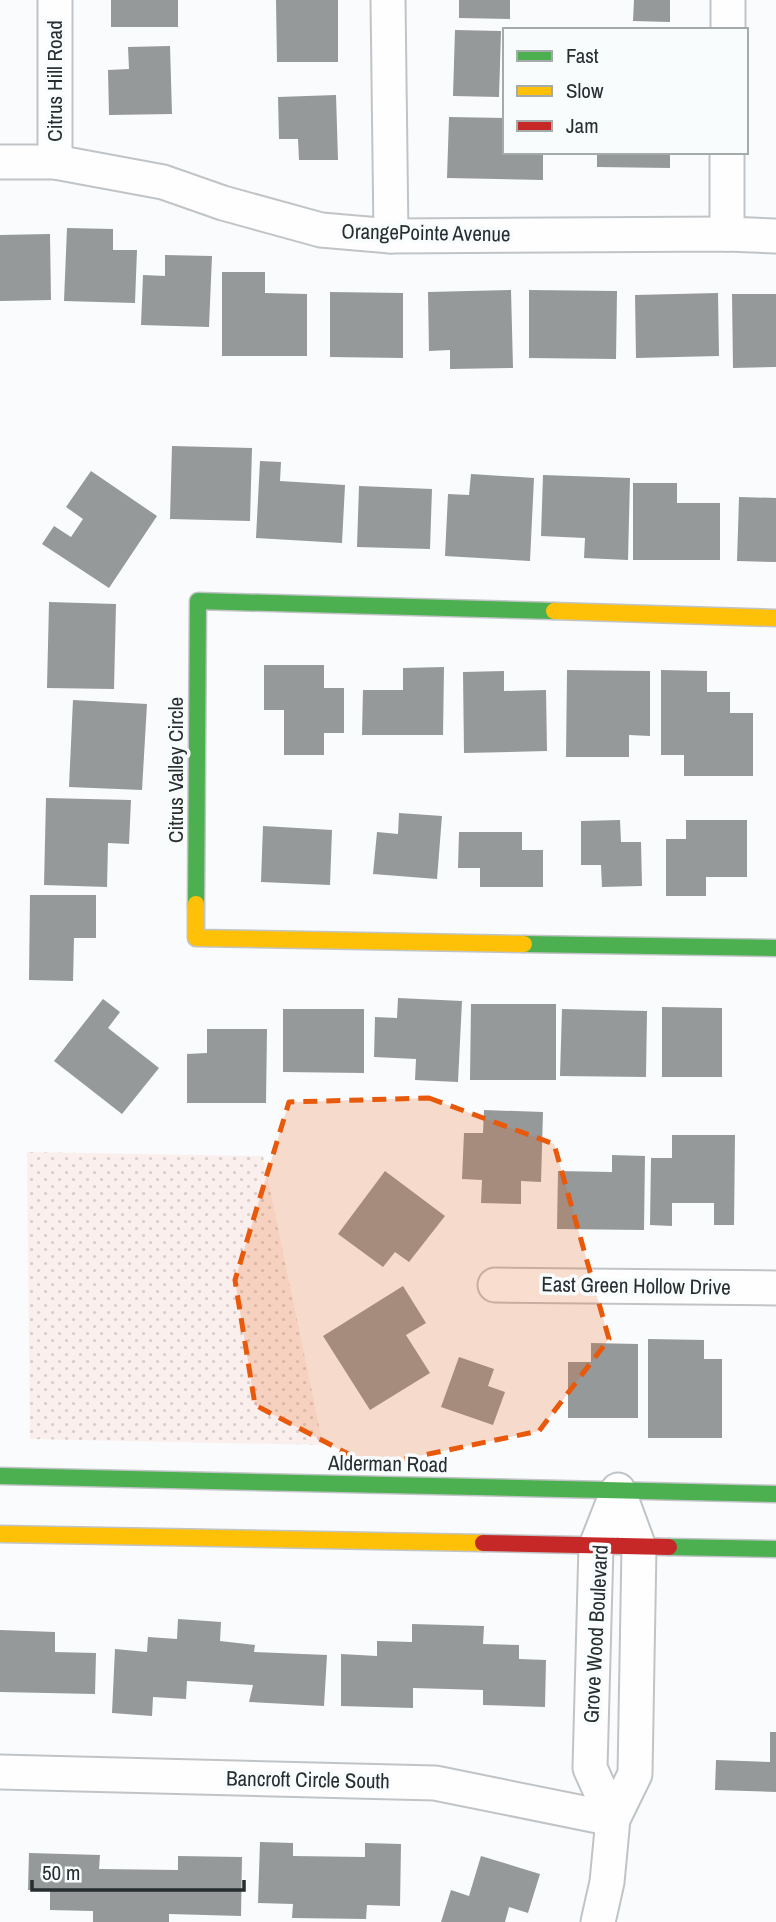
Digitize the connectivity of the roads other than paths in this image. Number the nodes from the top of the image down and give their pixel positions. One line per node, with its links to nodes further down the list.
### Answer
1 (55, 0): 7 (street, Citrus Hill Road)
2 (388, 0): 9 (street)
3 (728, 0): 4 (street)
4 (728, 28)
5 (727, 154): 8 (street)
6 (0, 162): 7 (street, OrangePointe Avenue)
7 (55, 162): 9 (street, OrangePointe Avenue)
8 (727, 234): 9 (street, OrangePointe Avenue); 10 (street, OrangePointe Avenue)
9 (391, 236)
10 (776, 236)
11 (776, 618): 12 (main road, Citrus Valley Circle)
12 (776, 948)
13 (495, 1285): 14 (street, East Green Hollow Drive)
14 (776, 1288)
15 (0, 1476): 16 (main road, Alderman Road)
16 (618, 1490): 17 (main road, Alderman Road); 19 (street, Grove Wood Boulevard); 20 (street, Grove Wood Boulevard)
17 (776, 1494)
18 (0, 1534): 19 (main road)
19 (596, 1546): 20 (main road); 23 (street, Grove Wood Boulevard)
20 (639, 1547): 21 (main road); 23 (street, Grove Wood Boulevard)
21 (776, 1549)
22 (0, 1772): 23 (street, Bancroft Circle South)
23 (613, 1819): 24 (street, Grove Wood Boulevard)
24 (598, 1922)

